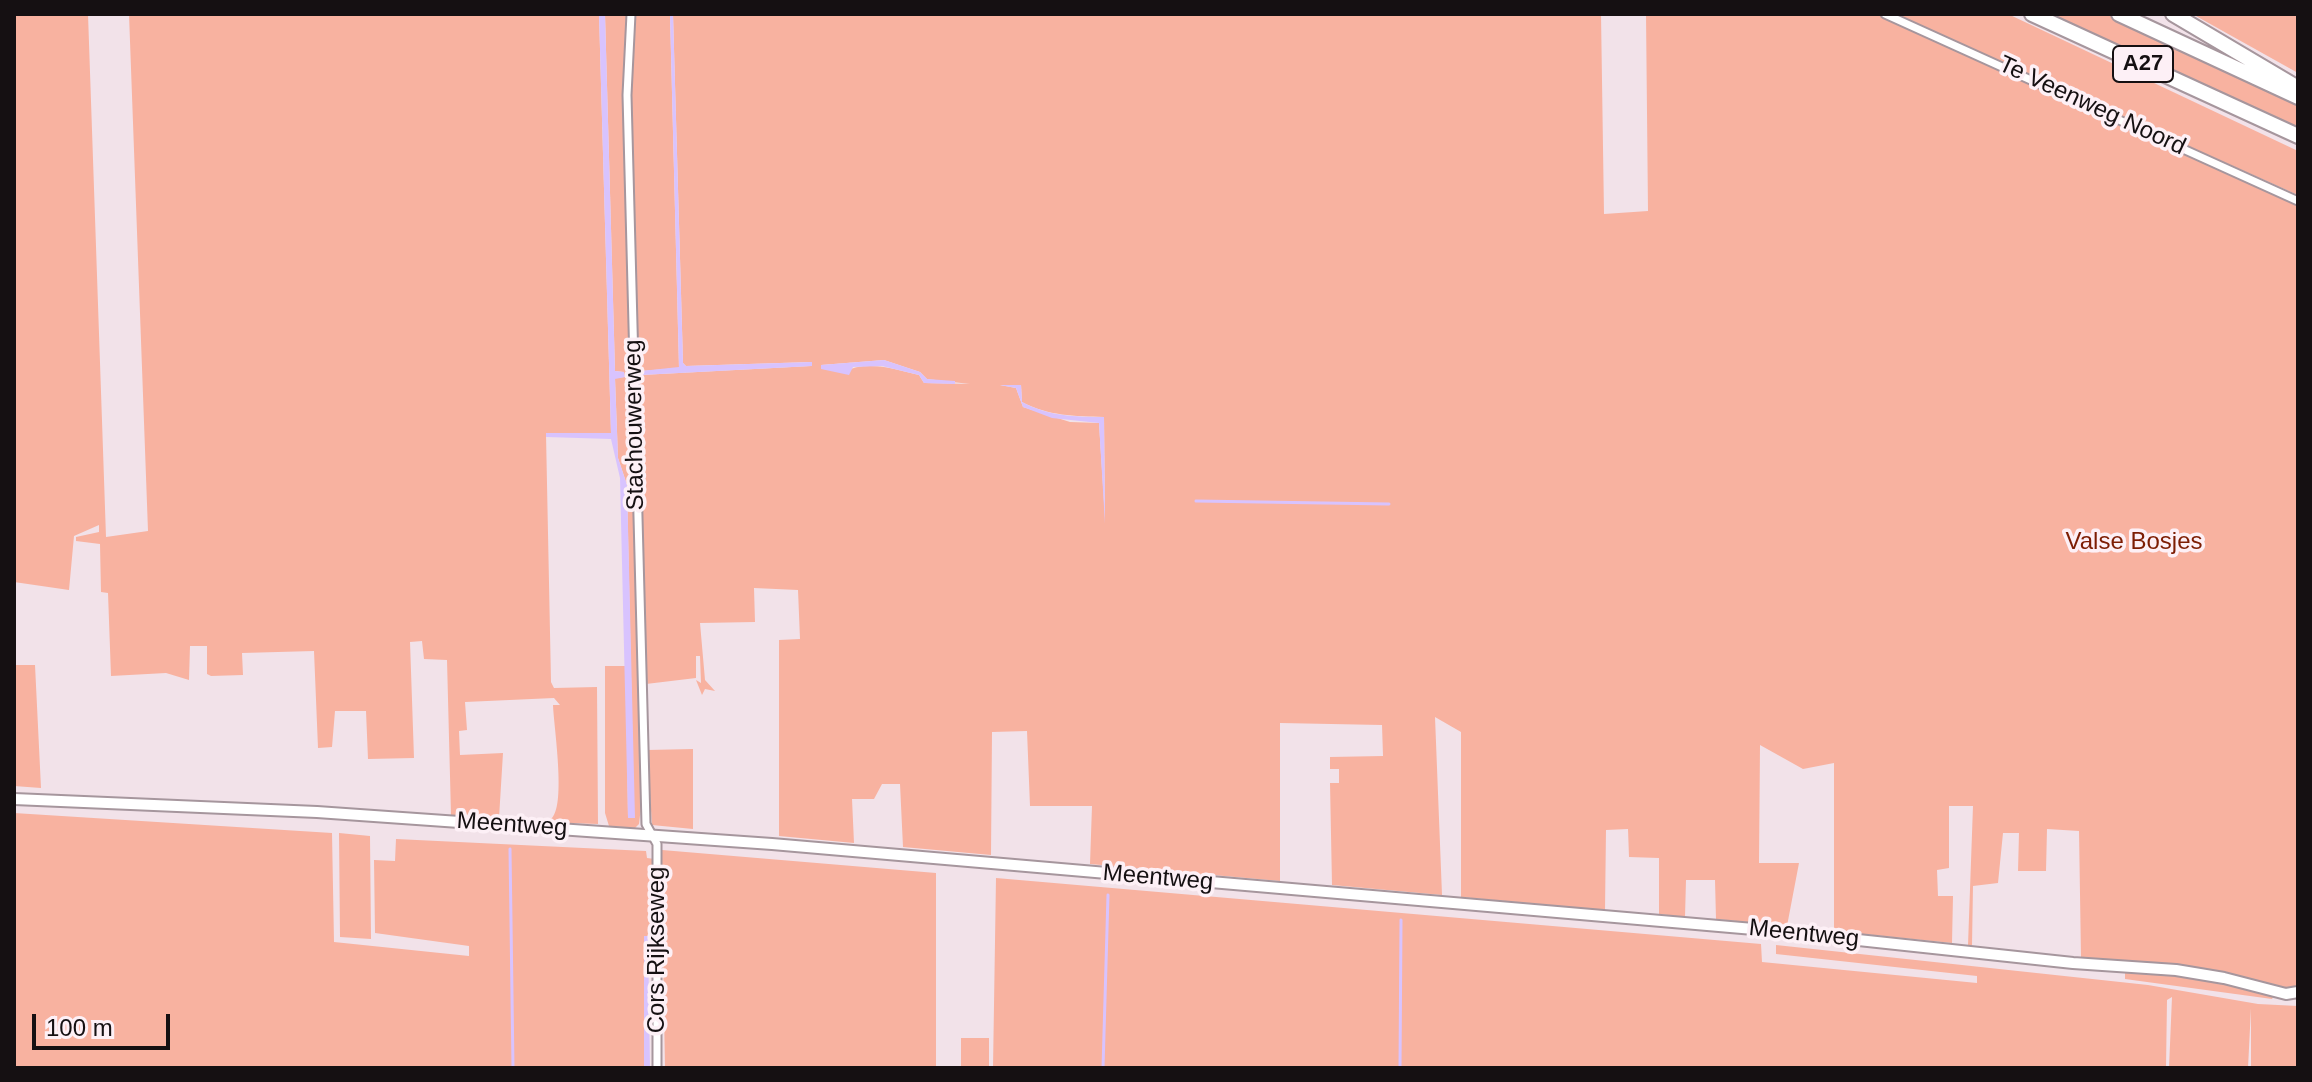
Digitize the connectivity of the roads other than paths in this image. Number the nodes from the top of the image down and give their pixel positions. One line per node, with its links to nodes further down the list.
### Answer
1 (631, 14): 11 (street, Stachouwerweg)
2 (1885, 14): 9 (street, Te Veenweg Noord)
3 (2032, 14): 8 (highway, A27)
4 (2119, 14): 7 (highway, A27)
5 (2173, 14): 6 (highway, A27)
6 (2298, 88)
7 (2298, 97)
8 (2298, 136)
9 (2298, 201)
10 (14, 799): 11 (street, Meentweg)
11 (651, 834): 12 (street, Meentweg); 13 (street, Cors Rijkseweg)
12 (2298, 992)
13 (657, 1068)

